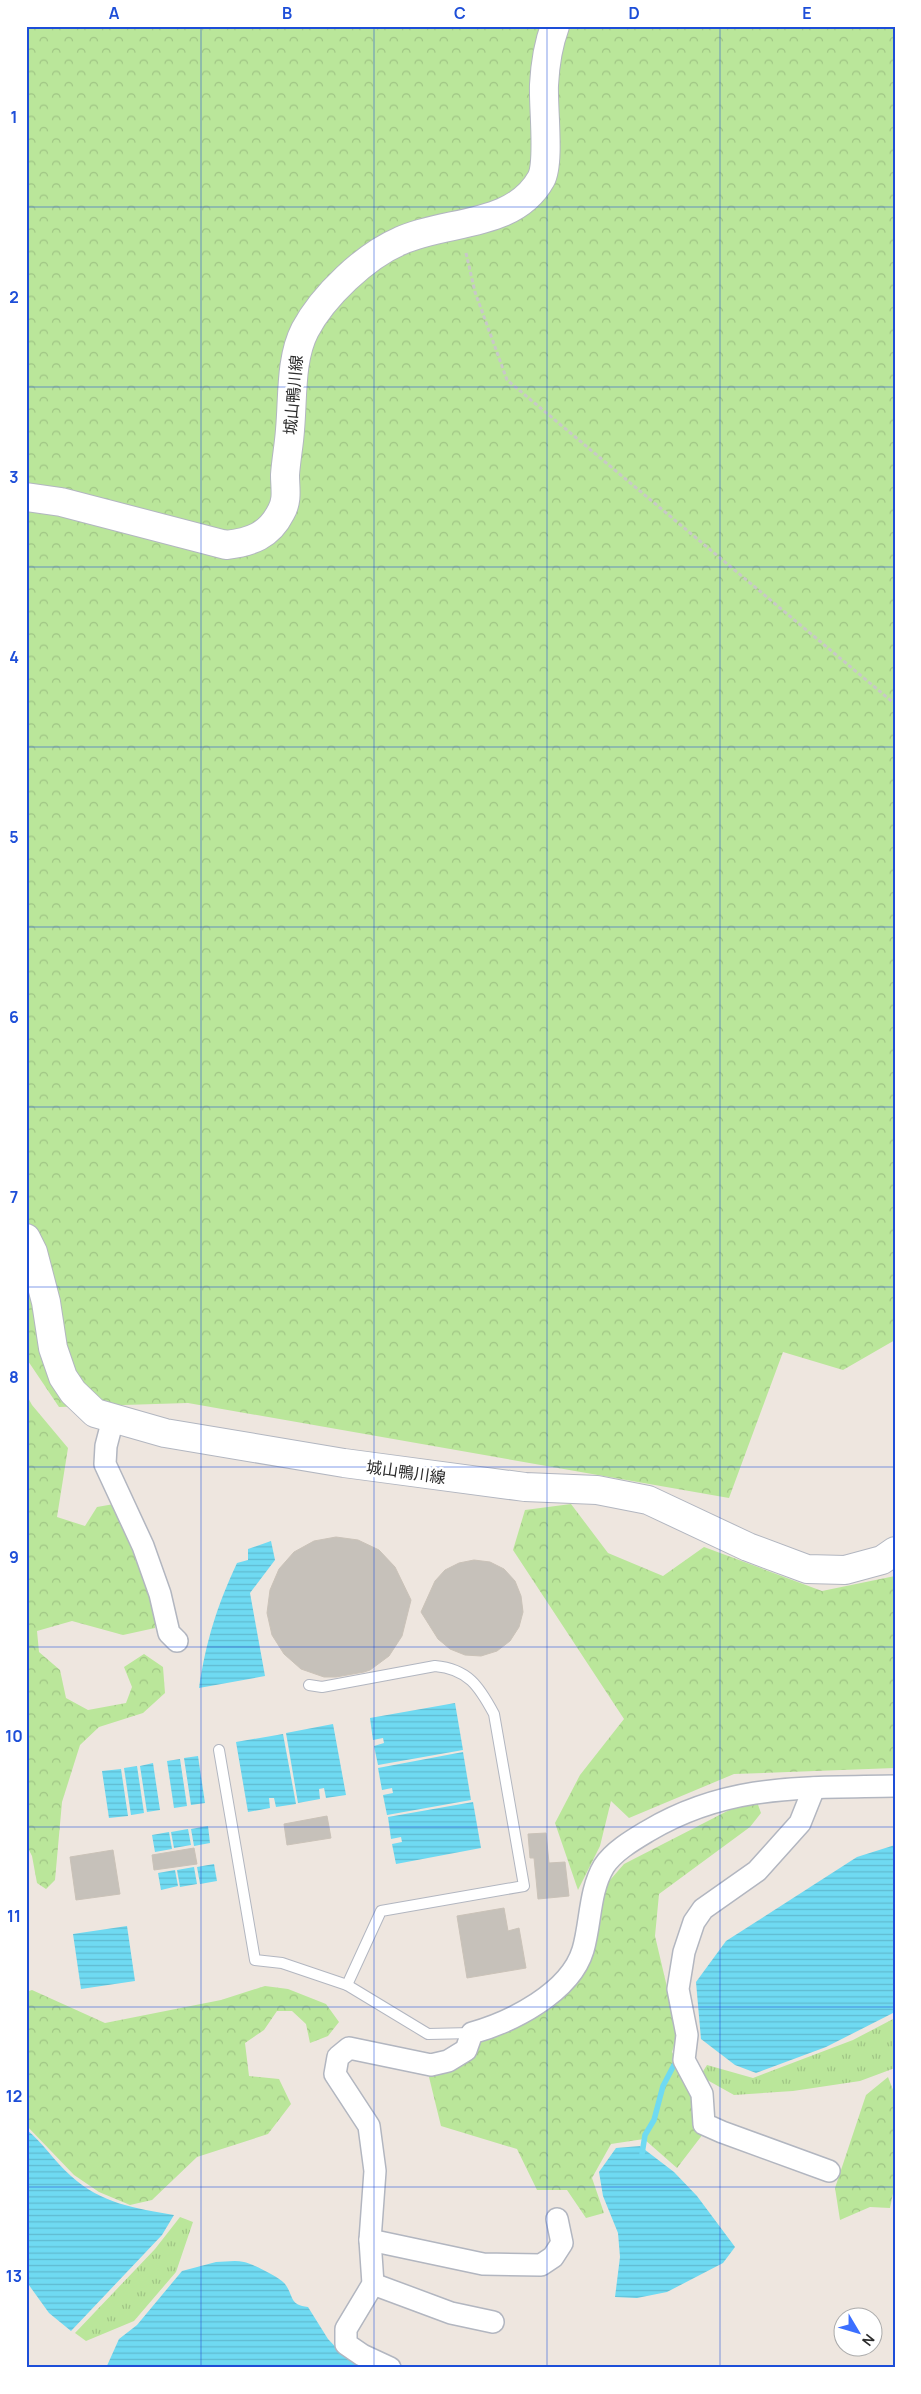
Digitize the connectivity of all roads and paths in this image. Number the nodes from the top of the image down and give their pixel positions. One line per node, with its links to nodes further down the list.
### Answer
1 (555, 26): 3 (main road, 城山鴨川線)
2 (466, 254): 4 (path)
3 (26, 497)
4 (895, 704)
5 (26, 1238): 6 (main road, 城山鴨川線)
6 (113, 1419): 7 (main road, 城山鴨川線); 8 (street)
7 (895, 1552)
8 (177, 1641)
9 (308, 1685): 13 (lane)
10 (219, 1750): 13 (lane)
11 (895, 1786): 12 (street)
12 (814, 1788): 14 (street); 15 (street)
13 (347, 1984): 14 (lane)
14 (472, 2033): 17 (street)
15 (829, 2171)
16 (556, 2219): 17 (street)
17 (370, 2240): 18 (street)
18 (373, 2284): 19 (street); 20 (street)
19 (493, 2322)
20 (390, 2368)

